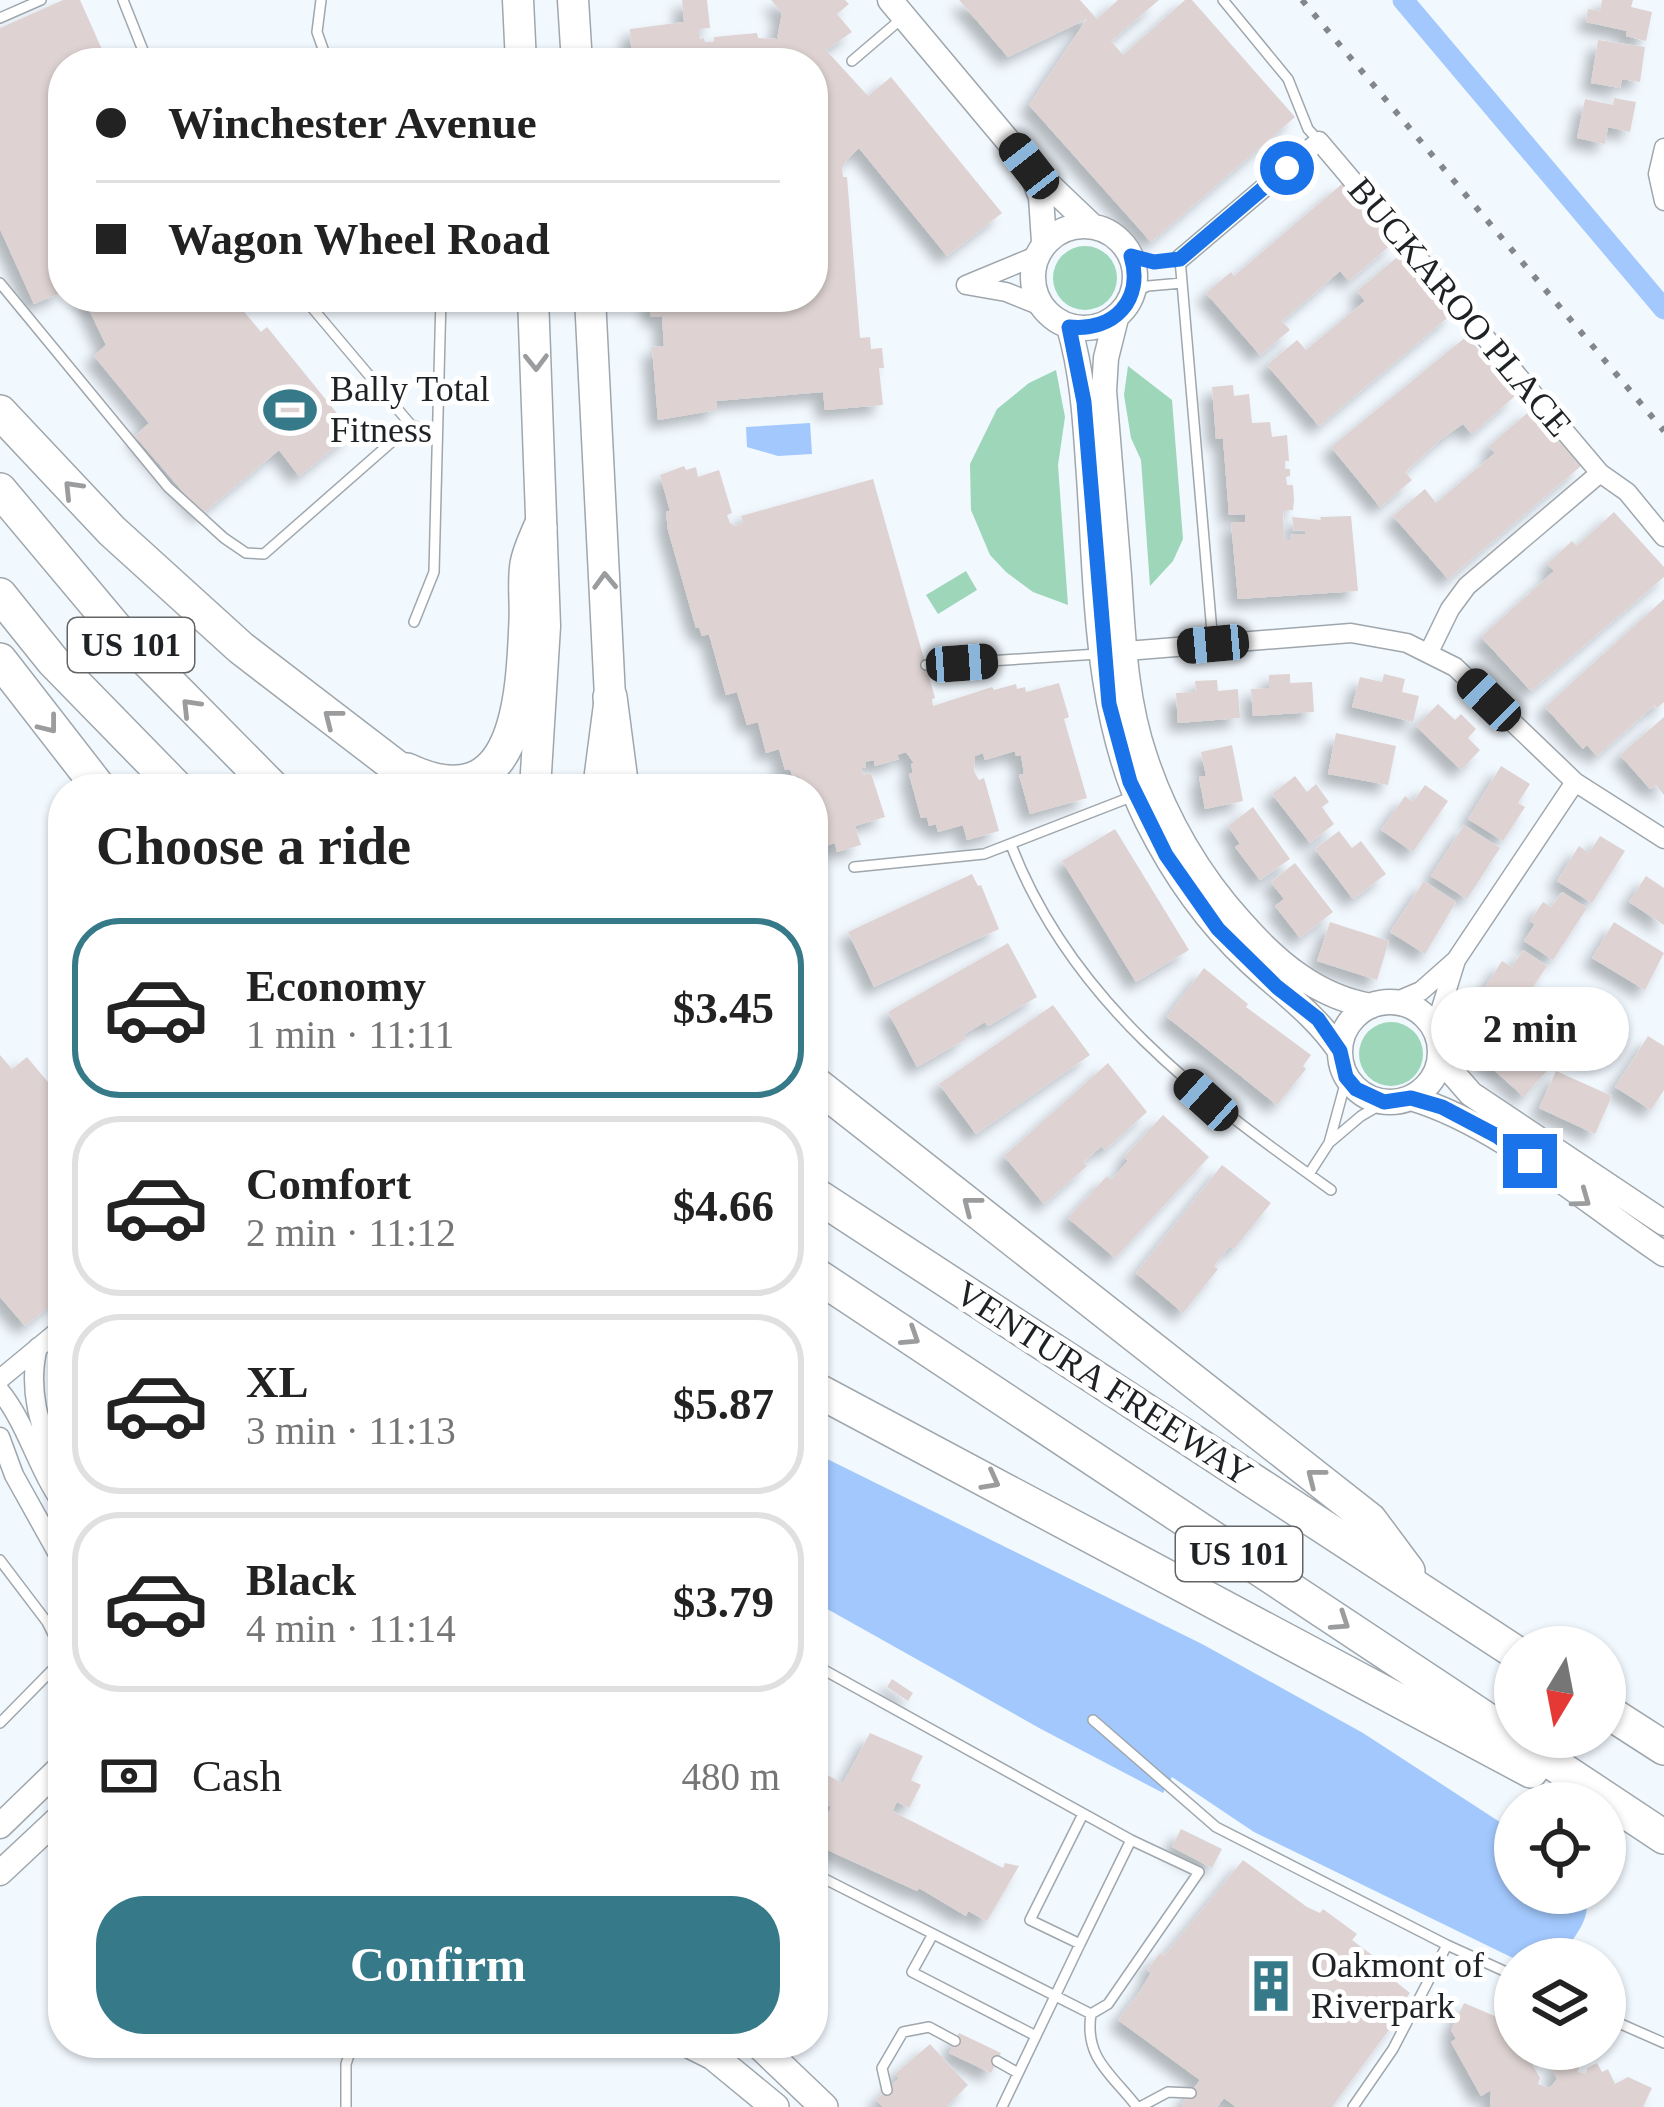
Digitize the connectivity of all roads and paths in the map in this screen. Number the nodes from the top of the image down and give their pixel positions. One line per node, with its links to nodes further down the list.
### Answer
1 (41, 0): 8 (lane)
2 (123, 0): 9 (lane)
3 (321, 0): 10 (lane)
4 (518, 0): 11 (main road)
5 (573, 0): 12 (main road)
6 (1222, 0): 14 (lane)
7 (897, 8): 13 (lane); 16 (street)
8 (0, 18)
9 (142, 48)
10 (323, 48)
11 (520, 48)
12 (576, 48)
13 (852, 61)
14 (1319, 141): 21 (street); 35 (street, BUCKAROO PLACE)
15 (1664, 148): 17 (street)
16 (1029, 166): 18 (street); 19 (street)
17 (1661, 194)
18 (1092, 226): 19 (street); 20 (street)
19 (1040, 249): 25 (street); 25 (street)
20 (1131, 256): 21 (lane); 24 (street)
21 (1180, 259): 23 (lane)
22 (0, 283): 33 (lane)
23 (1182, 283): 24 (lane); 41 (lane)
24 (1132, 293): 30 (street)
25 (1041, 306): 31 (street)
26 (315, 312): 33 (lane)
27 (440, 312): 34 (lane)
28 (533, 312): 37 (main road, one-way to 37)
29 (591, 312): 46 (main road, one-way to 29)
30 (1116, 317): 31 (street); 42 (street)
31 (1069, 327): 42 (street)
32 (0, 412): 47 (highway, one-way to 32)
33 (411, 425): 34 (lane)
34 (435, 433): 40 (lane)
35 (1600, 472): 38 (street, BUCKAROO PLACE); 43 (street)
36 (0, 490): 50 (highway, US 101, one-way to 36)
37 (539, 529): 53 (highway); 54 (main road)
38 (1664, 536)
39 (0, 595): 49 (highway, US 101)
40 (414, 622)
41 (1213, 644): 42 (street); 43 (street)
42 (1114, 652): 45 (lane); 58 (street); 63 (street)
43 (1429, 652): 57 (street)
44 (0, 660): 48 (highway, one-way to 48)
45 (926, 665)
46 (610, 698): 55 (main road); 56 (highway)
47 (388, 762): 51 (highway); 52 (highway)
48 (88, 774)
49 (163, 774)
50 (259, 774)
51 (404, 774)
52 (420, 774)
53 (483, 774)
54 (536, 774)
55 (600, 774)
56 (620, 774)
57 (1575, 782): 59 (street); 62 (street)
58 (1135, 795): 60 (lane); 65 (street)
59 (1664, 839)
60 (1012, 845): 61 (lane); 71 (lane)
61 (854, 866)
62 (1456, 960): 63 (street); 64 (street)
63 (1383, 1004): 64 (street); 65 (street)
64 (1438, 1039): 68 (street); 74 (street)
65 (1340, 1051): 66 (street)
66 (1346, 1077): 69 (street); 70 (lane)
67 (828, 1094): 87 (highway, one-way to 67)
68 (1411, 1098): 69 (street); 75 (street, one-way to 75)
69 (1384, 1102): 70 (lane)
70 (1329, 1143): 71 (lane)
71 (1309, 1174): 72 (lane)
72 (1331, 1190)
73 (828, 1203): 87 (highway, VENTURA FREEWAY / US 101)
74 (1664, 1223)
75 (1664, 1254)
76 (828, 1284): 102 (highway, VENTURA FREEWAY / US 101, one-way to 102)
77 (48, 1339): 78 (street)
78 (38, 1347): 79 (street); 83 (street)
79 (0, 1379)
80 (0, 1390): 84 (street)
81 (828, 1396): 97 (highway, one-way to 97)
82 (0, 1436): 85 (street)
83 (48, 1447)
84 (48, 1484)
85 (48, 1536)
86 (0, 1560): 88 (lane)
87 (1423, 1592): 89 (highway, VENTURA FREEWAY / US 101)
88 (48, 1624)
89 (1494, 1638)
90 (48, 1672): 93 (lane)
91 (828, 1672): 98 (lane)
92 (1093, 1720): 108 (lane)
93 (0, 1723)
94 (1626, 1724): 95 (highway)
95 (1664, 1748)
96 (48, 1780): 100 (street)
97 (1552, 1782)
98 (1083, 1814): 103 (lane); 107 (lane)
99 (1626, 1820): 102 (highway)
100 (0, 1826)
101 (48, 1828): 104 (street)
102 (1664, 1839)
103 (1130, 1840): 107 (lane); 111 (lane)
104 (0, 1873)
105 (828, 1881): 106 (lane)
106 (933, 1934): 110 (lane); 113 (lane)
107 (1080, 1944): 110 (lane)
108 (1447, 1945): 109 (lane); 128 (lane)
109 (1494, 1966)
110 (1055, 1995): 111 (lane); 113 (lane)
111 (1091, 2014): 127 (lane)
112 (1626, 2026): 115 (lane)
113 (1036, 2036): 120 (lane)
114 (955, 2041): 121 (lane)
115 (1664, 2043)
116 (348, 2058): 123 (lane)
117 (715, 2058): 124 (main road)
118 (773, 2058): 125 (main road)
119 (997, 2061): 120 (lane)
120 (1018, 2073): 126 (lane)
121 (886, 2090)
122 (1191, 2093): 127 (lane)
123 (346, 2107)
124 (775, 2107)
125 (824, 2107)
126 (1003, 2107)
127 (1138, 2107)
128 (1353, 2107)

